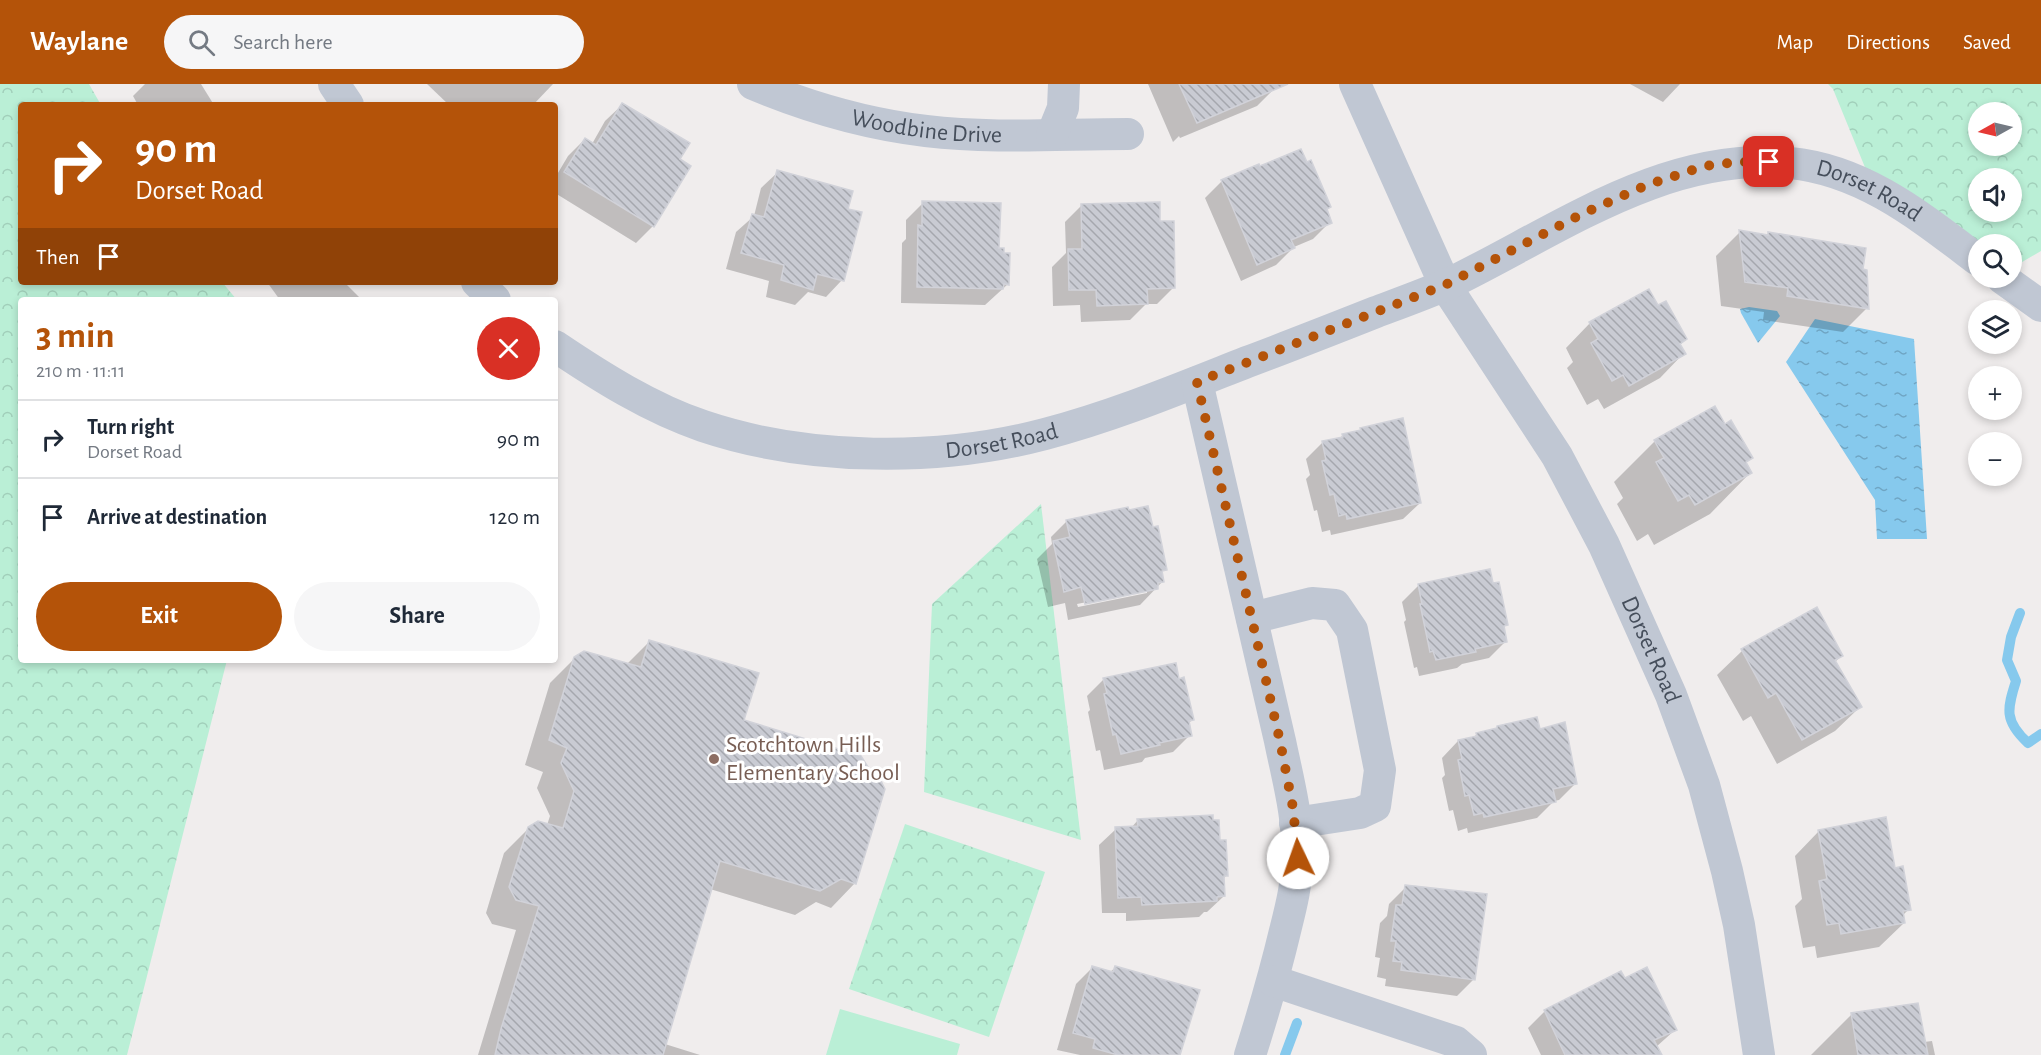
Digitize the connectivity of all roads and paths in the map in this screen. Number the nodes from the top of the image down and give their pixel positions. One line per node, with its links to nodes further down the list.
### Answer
1 (334, 84): 5 (street)
2 (753, 84): 7 (street, Woodbine Drive)
3 (1064, 84): 7 (street)
4 (1355, 84): 10 (street)
5 (346, 102)
6 (1128, 134): 7 (street, Woodbine Drive)
7 (1052, 135)
8 (1968, 253): 10 (street, Dorset Road)
9 (480, 285): 12 (street)
10 (1445, 285): 15 (street, Dorset Road); 21 (street, Dorset Road)
11 (2016, 288): 13 (street)
12 (492, 297)
13 (2041, 306)
14 (558, 348): 15 (street, Dorset Road)
15 (1197, 382): 16 (street)
16 (1252, 618): 17 (street); 17 (street)
17 (1295, 823): 18 (street)
18 (1274, 981): 19 (street); 20 (street)
19 (1464, 1048)
20 (1250, 1055)
21 (1759, 1055)

